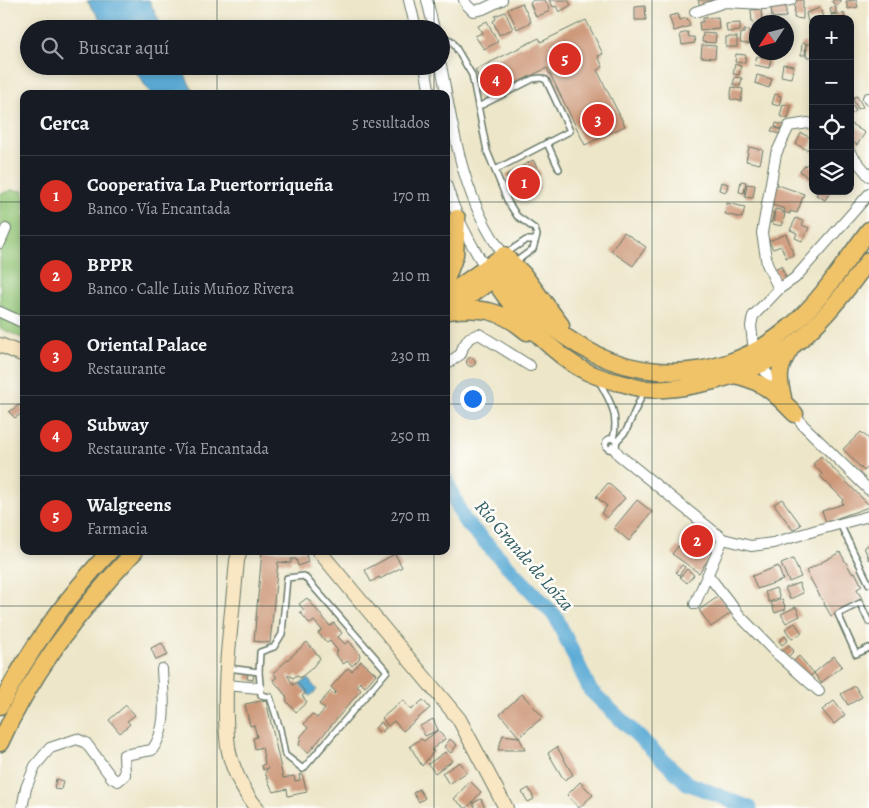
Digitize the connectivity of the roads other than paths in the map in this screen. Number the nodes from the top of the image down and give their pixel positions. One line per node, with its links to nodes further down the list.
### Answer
1 (409, 0): 7 (street)
2 (427, 0): 8 (street)
3 (502, 0): 5 (street)
4 (791, 0): 6 (street)
5 (466, 3)
6 (695, 12)
7 (414, 20)
8 (432, 20)
9 (450, 40): 14 (lane)
10 (427, 75): 12 (street)
11 (443, 75): 13 (street)
12 (429, 90)
13 (446, 90)
14 (478, 107): 17 (lane); 20 (lane)
15 (450, 113): 30 (street)
16 (809, 123): 34 (street)
17 (547, 143): 19 (lane); 20 (lane)
18 (854, 158): 21 (street)
19 (559, 169)
20 (495, 170): 27 (lane)
21 (869, 176)
22 (869, 194): 34 (street)
23 (450, 195): 24 (street)
24 (458, 218): 30 (street); 31 (main road)
25 (6, 230): 28 (street)
26 (869, 230): 42 (main road)
27 (535, 240): 30 (lane); 30 (lane)
28 (0, 243)
29 (869, 260): 33 (main road)
30 (499, 266): 35 (main road); 42 (main road); 44 (main road)
31 (450, 269)
32 (869, 274): 33 (street)
33 (851, 284): 40 (main road)
34 (779, 289): 42 (street)
35 (450, 304)
36 (450, 306): 44 (main road)
37 (0, 312): 38 (street)
38 (20, 321)
39 (0, 345): 41 (street)
40 (792, 345): 42 (main road); 49 (main road)
41 (20, 353)
42 (757, 358): 46 (main road); 49 (street)
43 (450, 361): 45 (street)
44 (570, 362): 47 (main road)
45 (530, 366)
46 (734, 375): 48 (main road); 50 (main road)
47 (596, 376): 48 (main road); 51 (lane)
48 (646, 389): 51 (lane)
49 (783, 397): 50 (street)
50 (795, 414): 52 (street)
51 (615, 443): 55 (street)
52 (869, 490)
53 (869, 516): 54 (street)
54 (840, 524): 55 (street); 61 (lane)
55 (723, 539): 60 (street)
56 (106, 555): 71 (main road)
57 (131, 555): 72 (main road)
58 (239, 555): 65 (street)
59 (322, 555): 75 (street)
60 (708, 575): 62 (street); 70 (street)
61 (869, 584)
62 (695, 604)
63 (869, 622): 64 (lane)
64 (869, 648)
65 (228, 668): 67 (lane); 68 (street)
66 (162, 669): 73 (street)
67 (259, 672): 69 (lane); 69 (lane)
68 (226, 685): 69 (street); 74 (street)
69 (259, 688)
70 (819, 691)
71 (0, 706)
72 (0, 743)
73 (22, 808)
74 (257, 808)
75 (506, 808)

